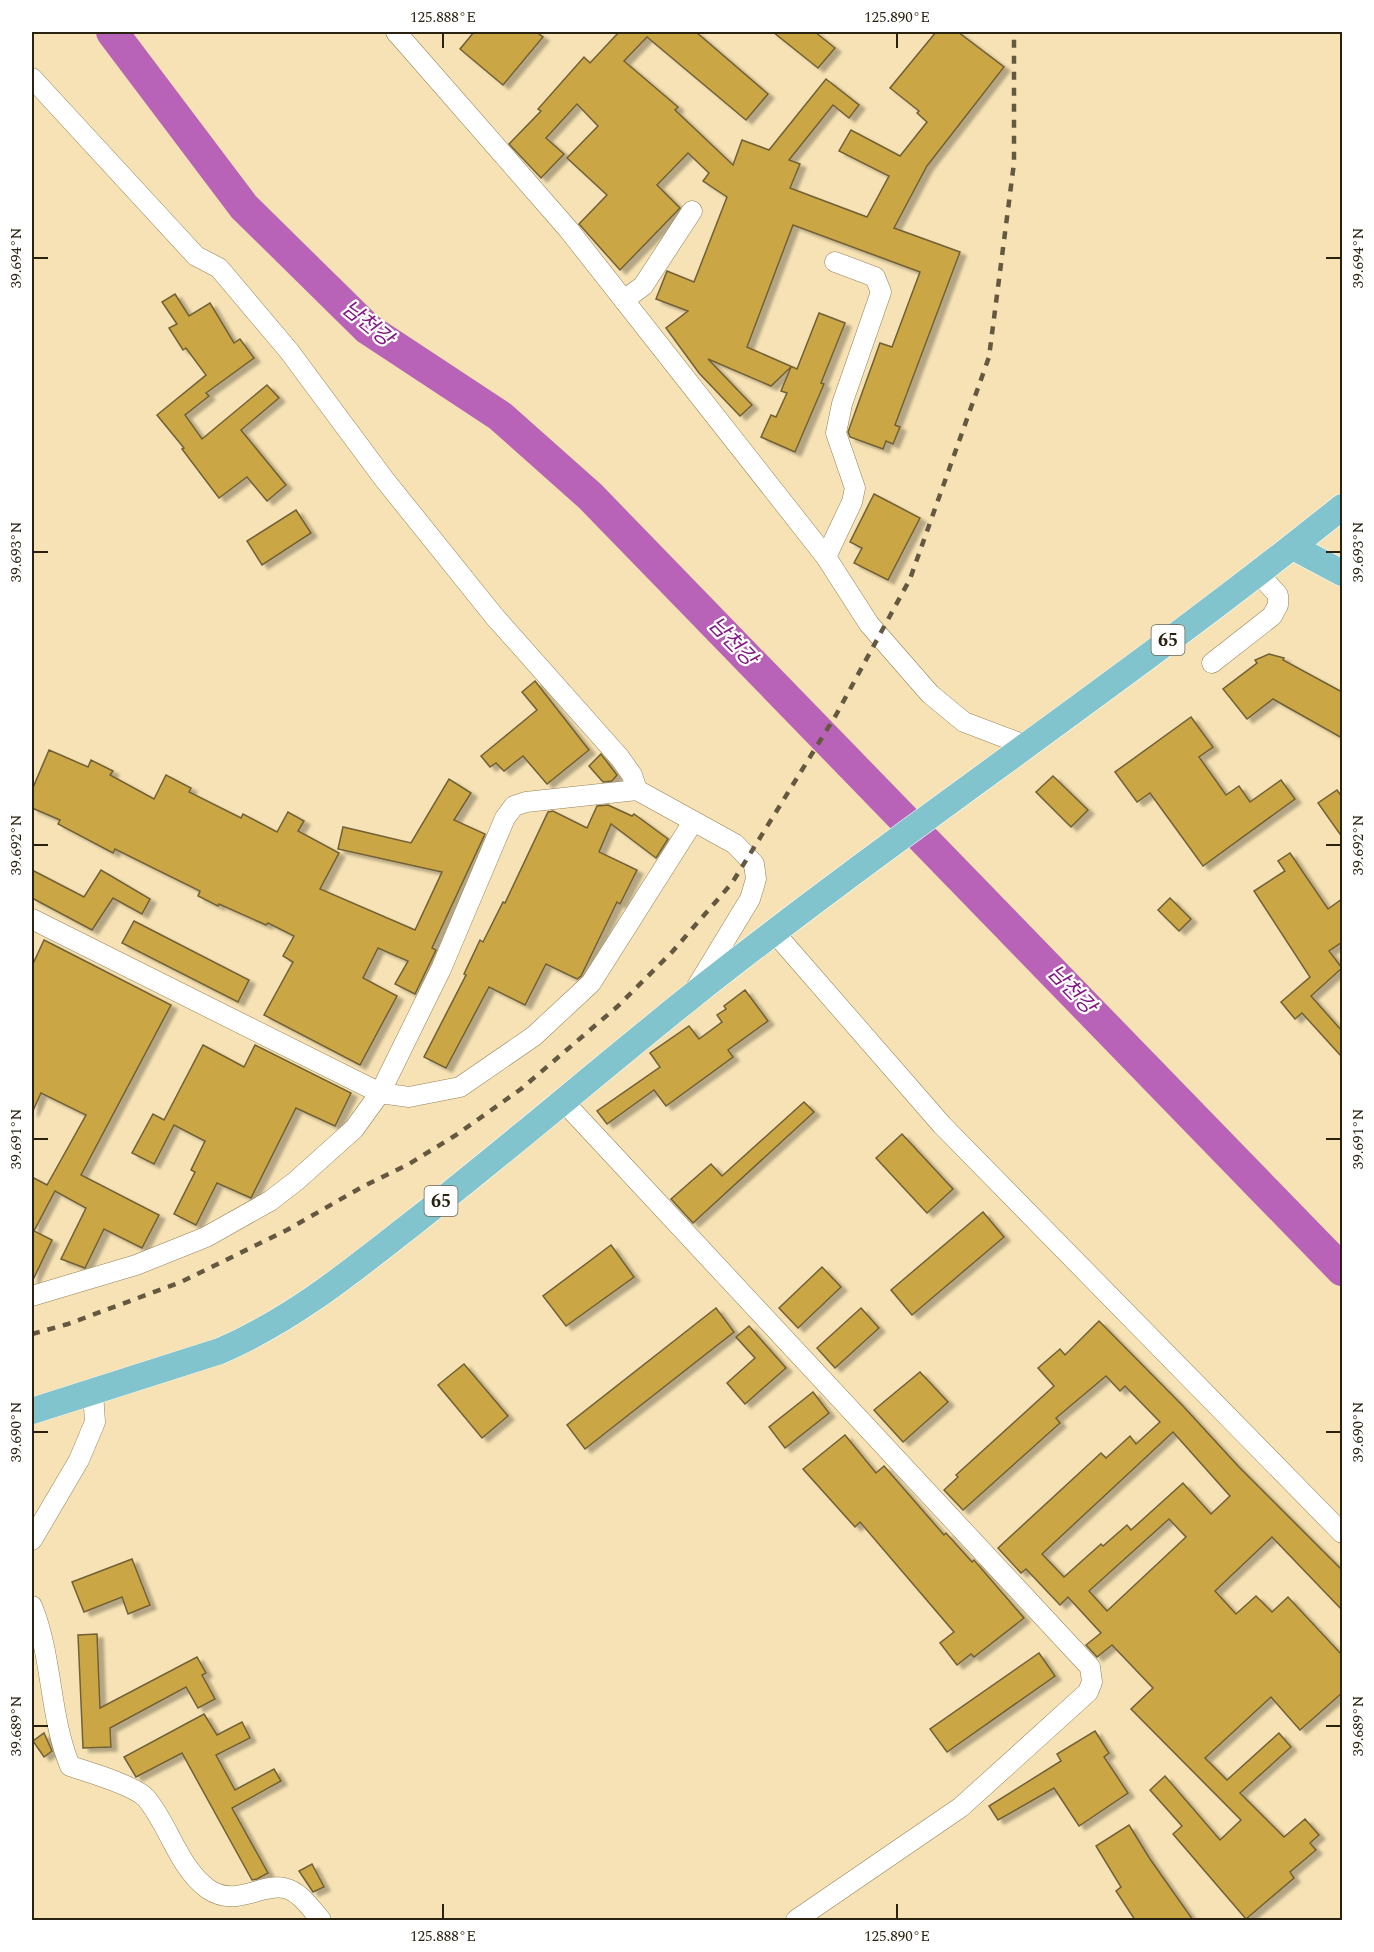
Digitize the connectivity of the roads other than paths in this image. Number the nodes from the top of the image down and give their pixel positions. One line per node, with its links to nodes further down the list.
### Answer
1 (396, 32): 5 (street)
2 (32, 78): 13 (street)
3 (692, 211): 5 (street)
4 (835, 262): 8 (street)
5 (624, 300): 8 (street)
6 (1342, 507): 7 (main road, 65)
7 (1293, 547): 9 (main road, 65); 10 (main road)
8 (826, 557): 12 (street)
9 (1258, 573): 11 (street); 12 (main road, 65)
10 (1342, 573)
11 (1212, 663)
12 (1027, 746): 16 (main road, 65)
13 (636, 790): 14 (street); 18 (street)
14 (693, 822): 17 (street); 18 (street)
15 (32, 920): 18 (street)
16 (774, 932): 17 (main road, 65); 23 (street)
17 (691, 997): 19 (main road, 65)
18 (380, 1093): 20 (street)
19 (564, 1102): 21 (main road, 65); 27 (street)
20 (32, 1296)
21 (93, 1392): 22 (main road, 65); 24 (street)
22 (32, 1411)
23 (1342, 1533)
24 (32, 1540)
25 (32, 1606): 26 (street)
26 (321, 1920)
27 (795, 1920)

